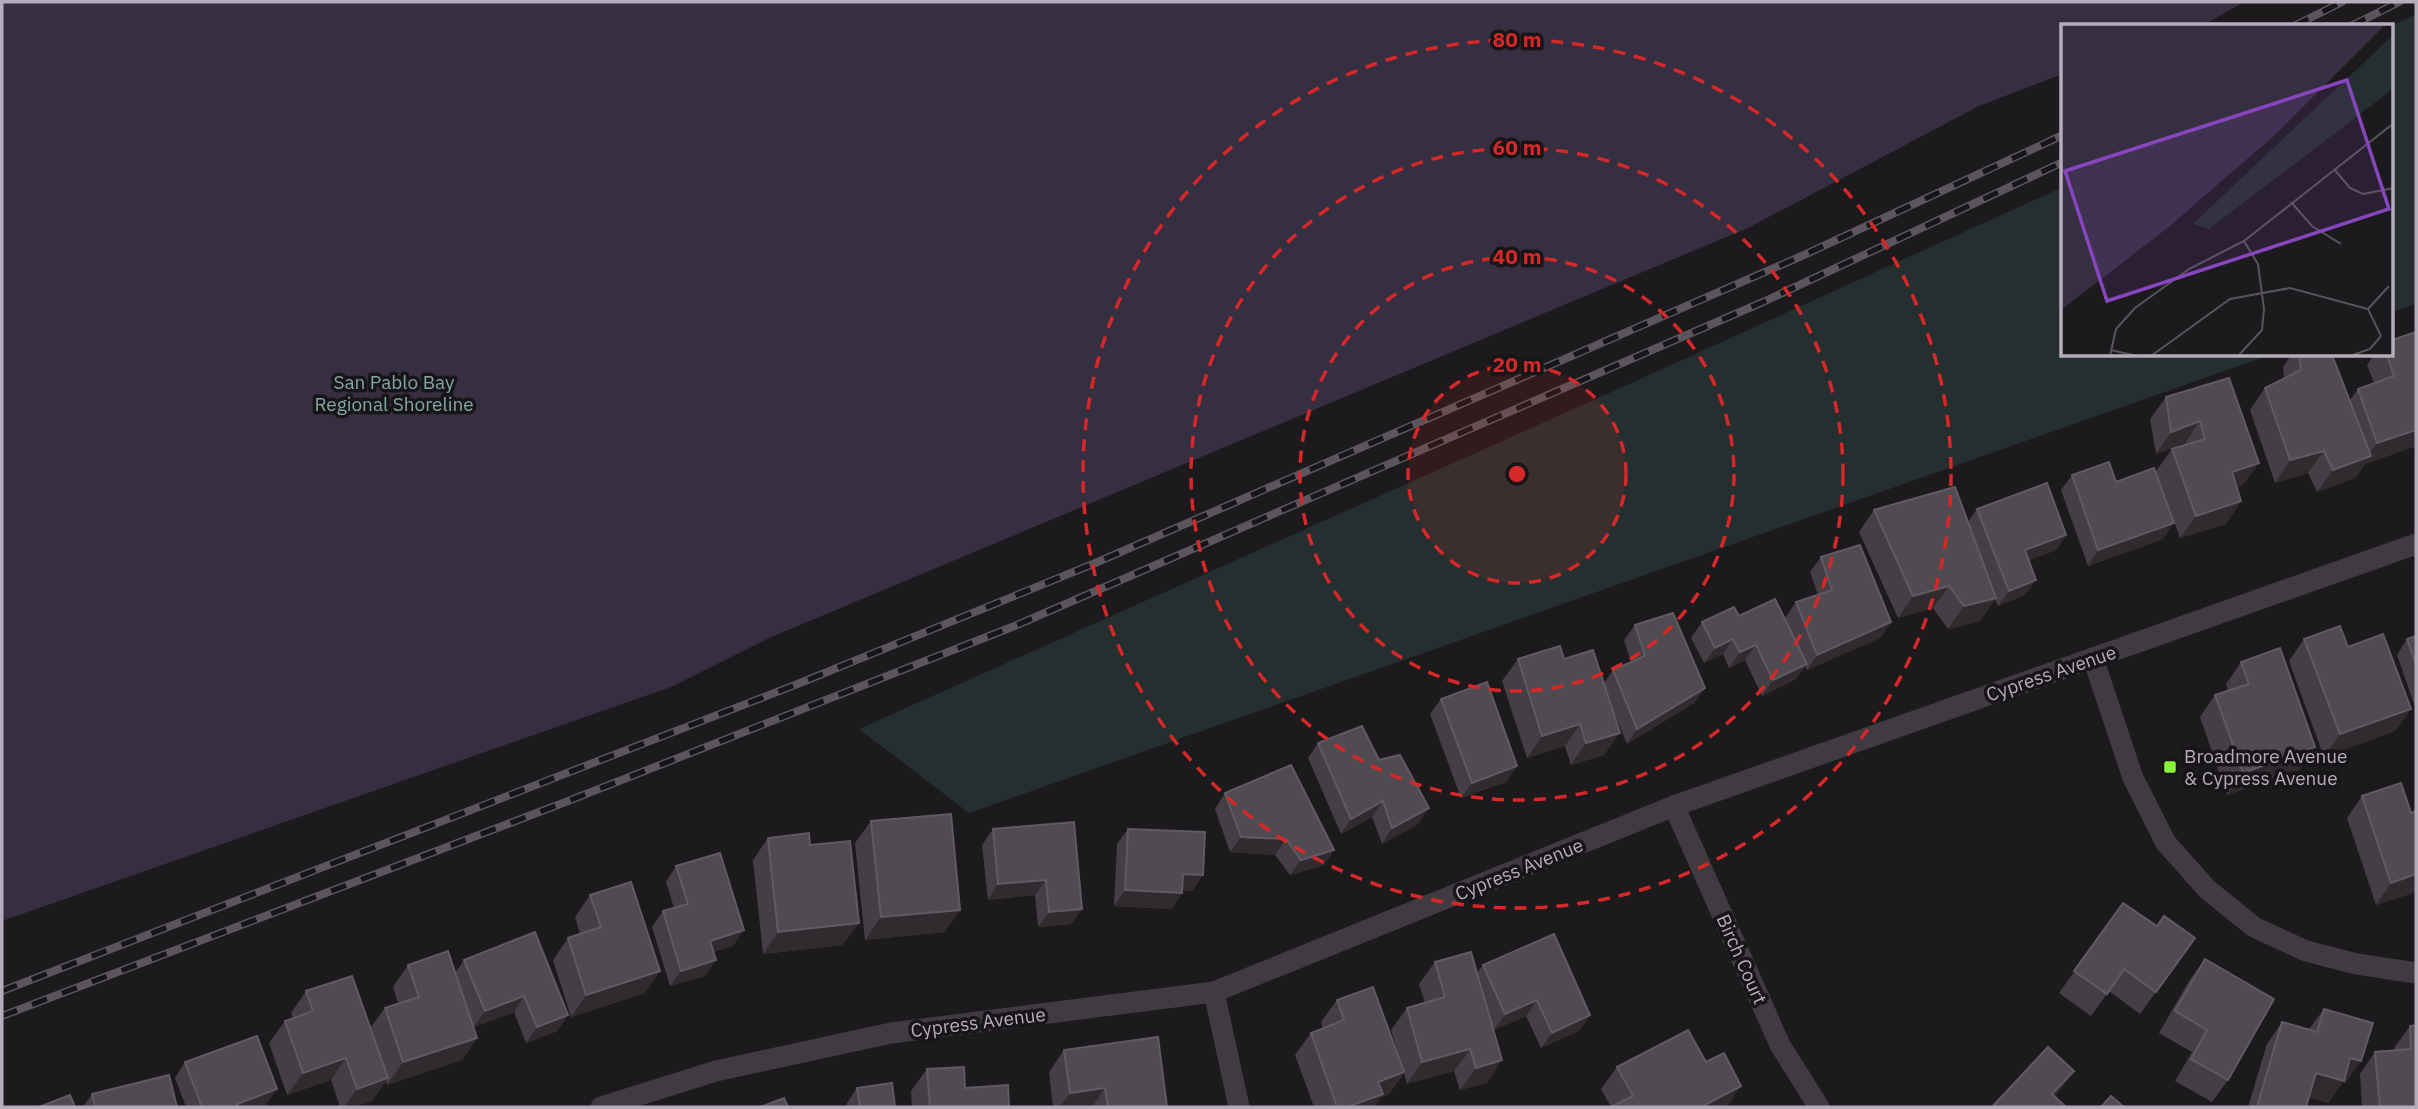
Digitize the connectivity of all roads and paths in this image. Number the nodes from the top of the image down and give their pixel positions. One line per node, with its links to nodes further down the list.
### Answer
1 (2416, 544): 2 (street, Cypress Avenue)
2 (2093, 658): 3 (street, Cypress Avenue); 4 (street)
3 (1674, 806): 5 (street, Cypress Avenue); 8 (street, Birch Court)
4 (2416, 973)
5 (1214, 992): 6 (street, Cypress Avenue); 7 (street)
6 (601, 1107)
7 (1239, 1107)
8 (1819, 1107)

